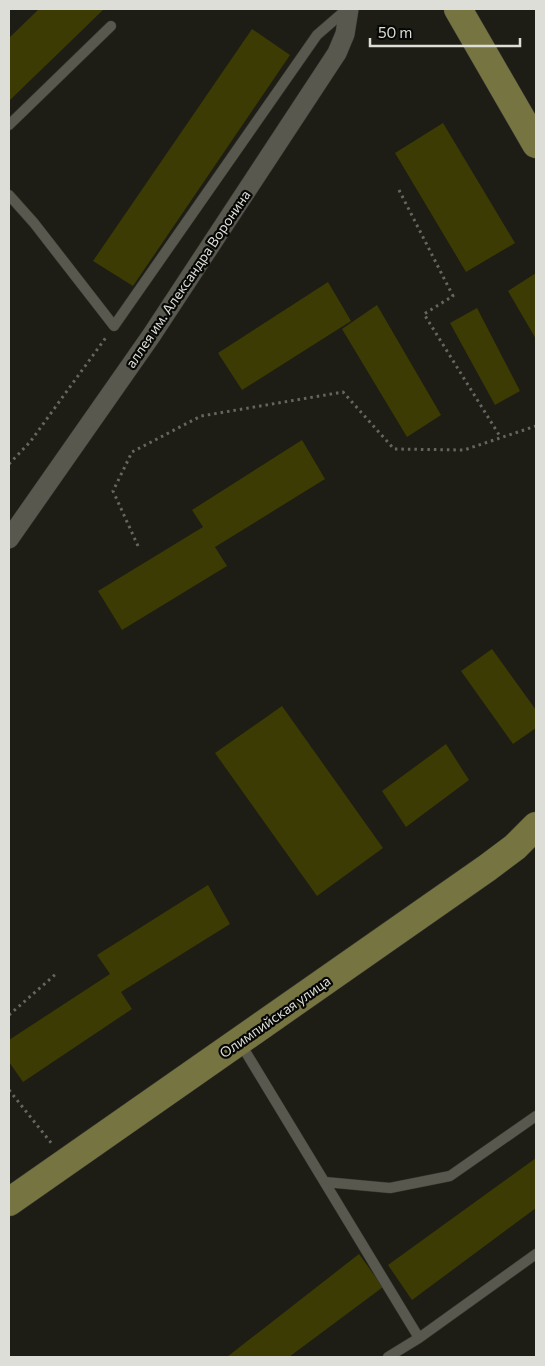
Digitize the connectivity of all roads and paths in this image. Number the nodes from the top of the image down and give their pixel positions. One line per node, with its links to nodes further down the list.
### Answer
1 (348, 9): 8 (lane); 12 (street, аллея им. Александра Воронина)
2 (458, 9): 5 (main road)
3 (110, 26): 4 (lane)
4 (9, 125)
5 (536, 144)
6 (399, 190): 10 (path)
7 (9, 195): 8 (lane)
8 (114, 326): 11 (path)
9 (536, 426): 10 (path)
10 (501, 438): 13 (path)
11 (9, 464)
12 (9, 539)
13 (138, 546)
14 (536, 826): 17 (main road, Олимпийская улица)
15 (57, 973): 16 (path)
16 (9, 1015)
17 (239, 1041): 20 (main road, Олимпийская улица); 21 (lane)
18 (9, 1090): 20 (path)
19 (536, 1116): 21 (lane)
20 (66, 1162): 22 (main road, Олимпийская улица)
21 (325, 1182): 24 (lane)
22 (9, 1202)
23 (536, 1254): 24 (lane)
24 (419, 1338): 25 (lane)
25 (388, 1357)

